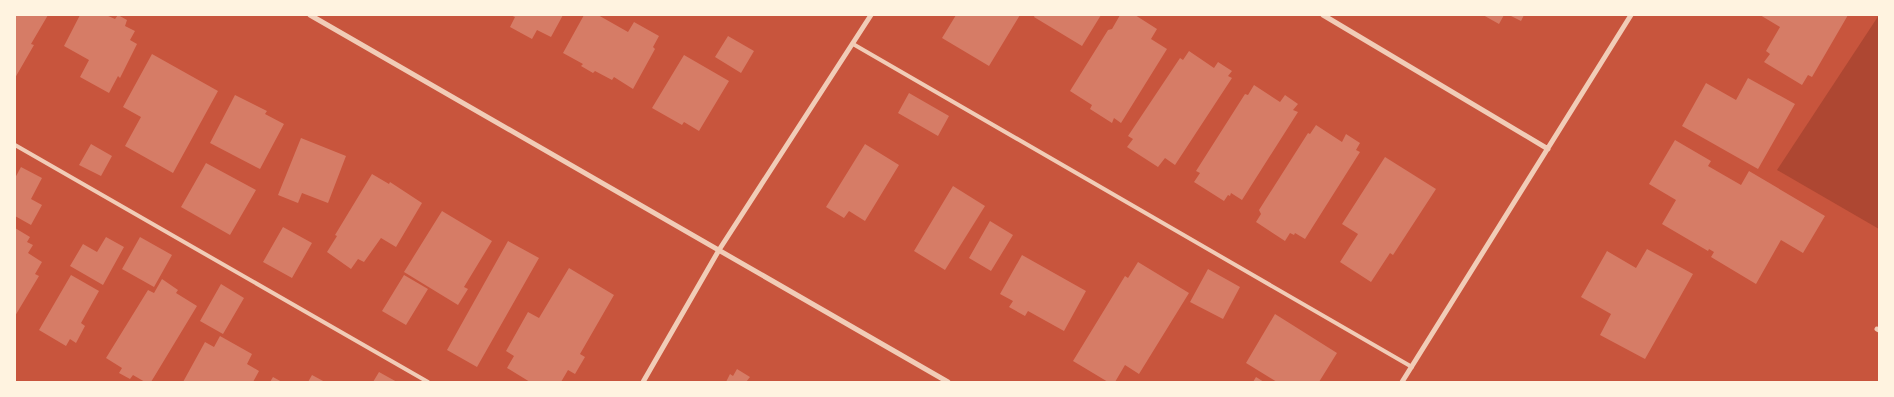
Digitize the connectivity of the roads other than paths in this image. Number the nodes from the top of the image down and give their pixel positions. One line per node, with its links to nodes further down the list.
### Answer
1 (310, 15): 8 (street)
2 (871, 15): 5 (street)
3 (1323, 15): 7 (street)
4 (1631, 15): 7 (street)
5 (853, 44): 8 (street); 9 (lane)
6 (15, 145): 10 (lane)
7 (1548, 149): 9 (street)
8 (719, 250): 11 (street); 12 (street)
9 (1412, 366): 13 (street)
10 (428, 382)
11 (643, 382)
12 (948, 382)
13 (1402, 382)

